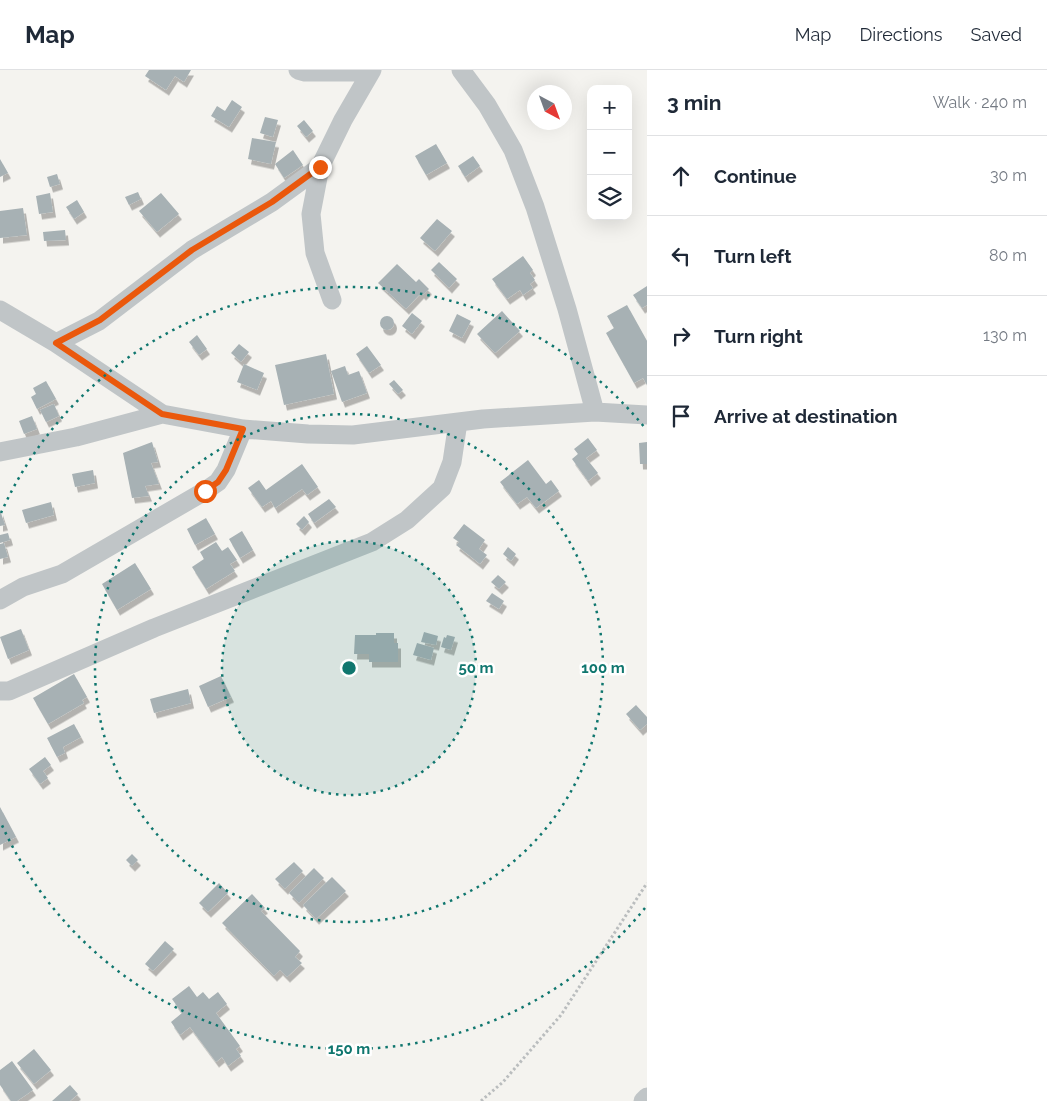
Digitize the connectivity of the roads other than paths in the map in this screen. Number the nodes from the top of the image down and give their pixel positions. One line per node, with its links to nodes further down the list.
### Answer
1 (298, 70): 3 (street)
2 (461, 70): 8 (street)
3 (371, 71): 4 (street)
4 (320, 167): 5 (street); 7 (street)
5 (332, 300)
6 (0, 310): 7 (street)
7 (56, 343): 9 (street)
8 (595, 412): 10 (street); 11 (street)
9 (162, 414): 12 (street); 13 (street)
10 (647, 415)
11 (458, 422): 12 (street); 15 (street)
12 (243, 429): 14 (street)
13 (0, 452)
14 (0, 600)
15 (0, 691)
16 (647, 1097): 17 (street)
17 (643, 1101)

